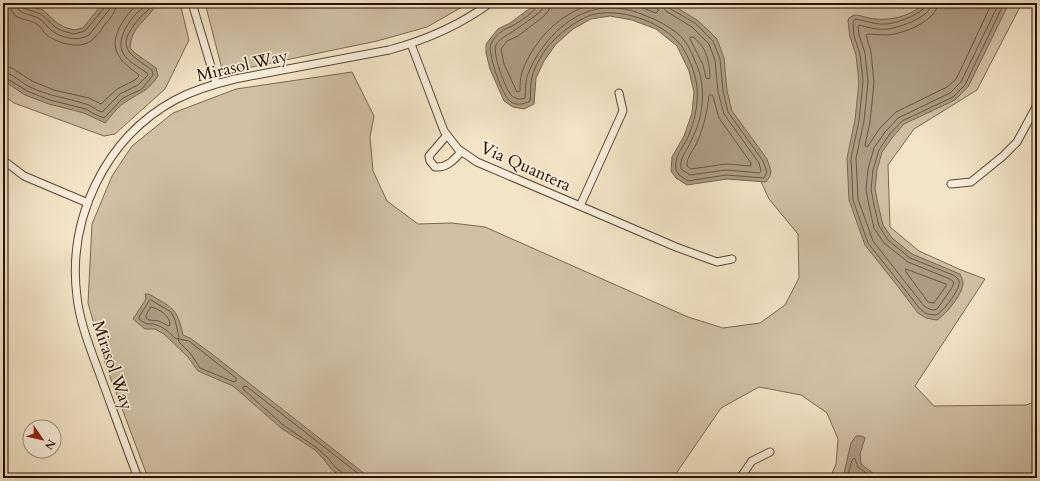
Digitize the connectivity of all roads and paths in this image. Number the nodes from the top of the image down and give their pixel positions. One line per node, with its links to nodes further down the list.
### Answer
1 (192, 3): 4 (street)
2 (490, 3): 3 (street, Mirasol Way)
3 (411, 44): 4 (street, Mirasol Way); 7 (street, Via Quantera)
4 (216, 83): 11 (street, Mirasol Way)
5 (619, 93): 12 (street, Via Quantera)
6 (1037, 105): 10 (street)
7 (447, 135): 8 (street, Via Quantera); 8 (street)
8 (462, 152): 12 (street, Via Quantera)
9 (3, 160): 11 (street)
10 (951, 184)
11 (88, 202): 15 (street, Mirasol Way)
12 (580, 206): 13 (street, Via Quantera)
13 (732, 259)
14 (770, 452): 16 (street)
15 (138, 478)
16 (740, 478)

